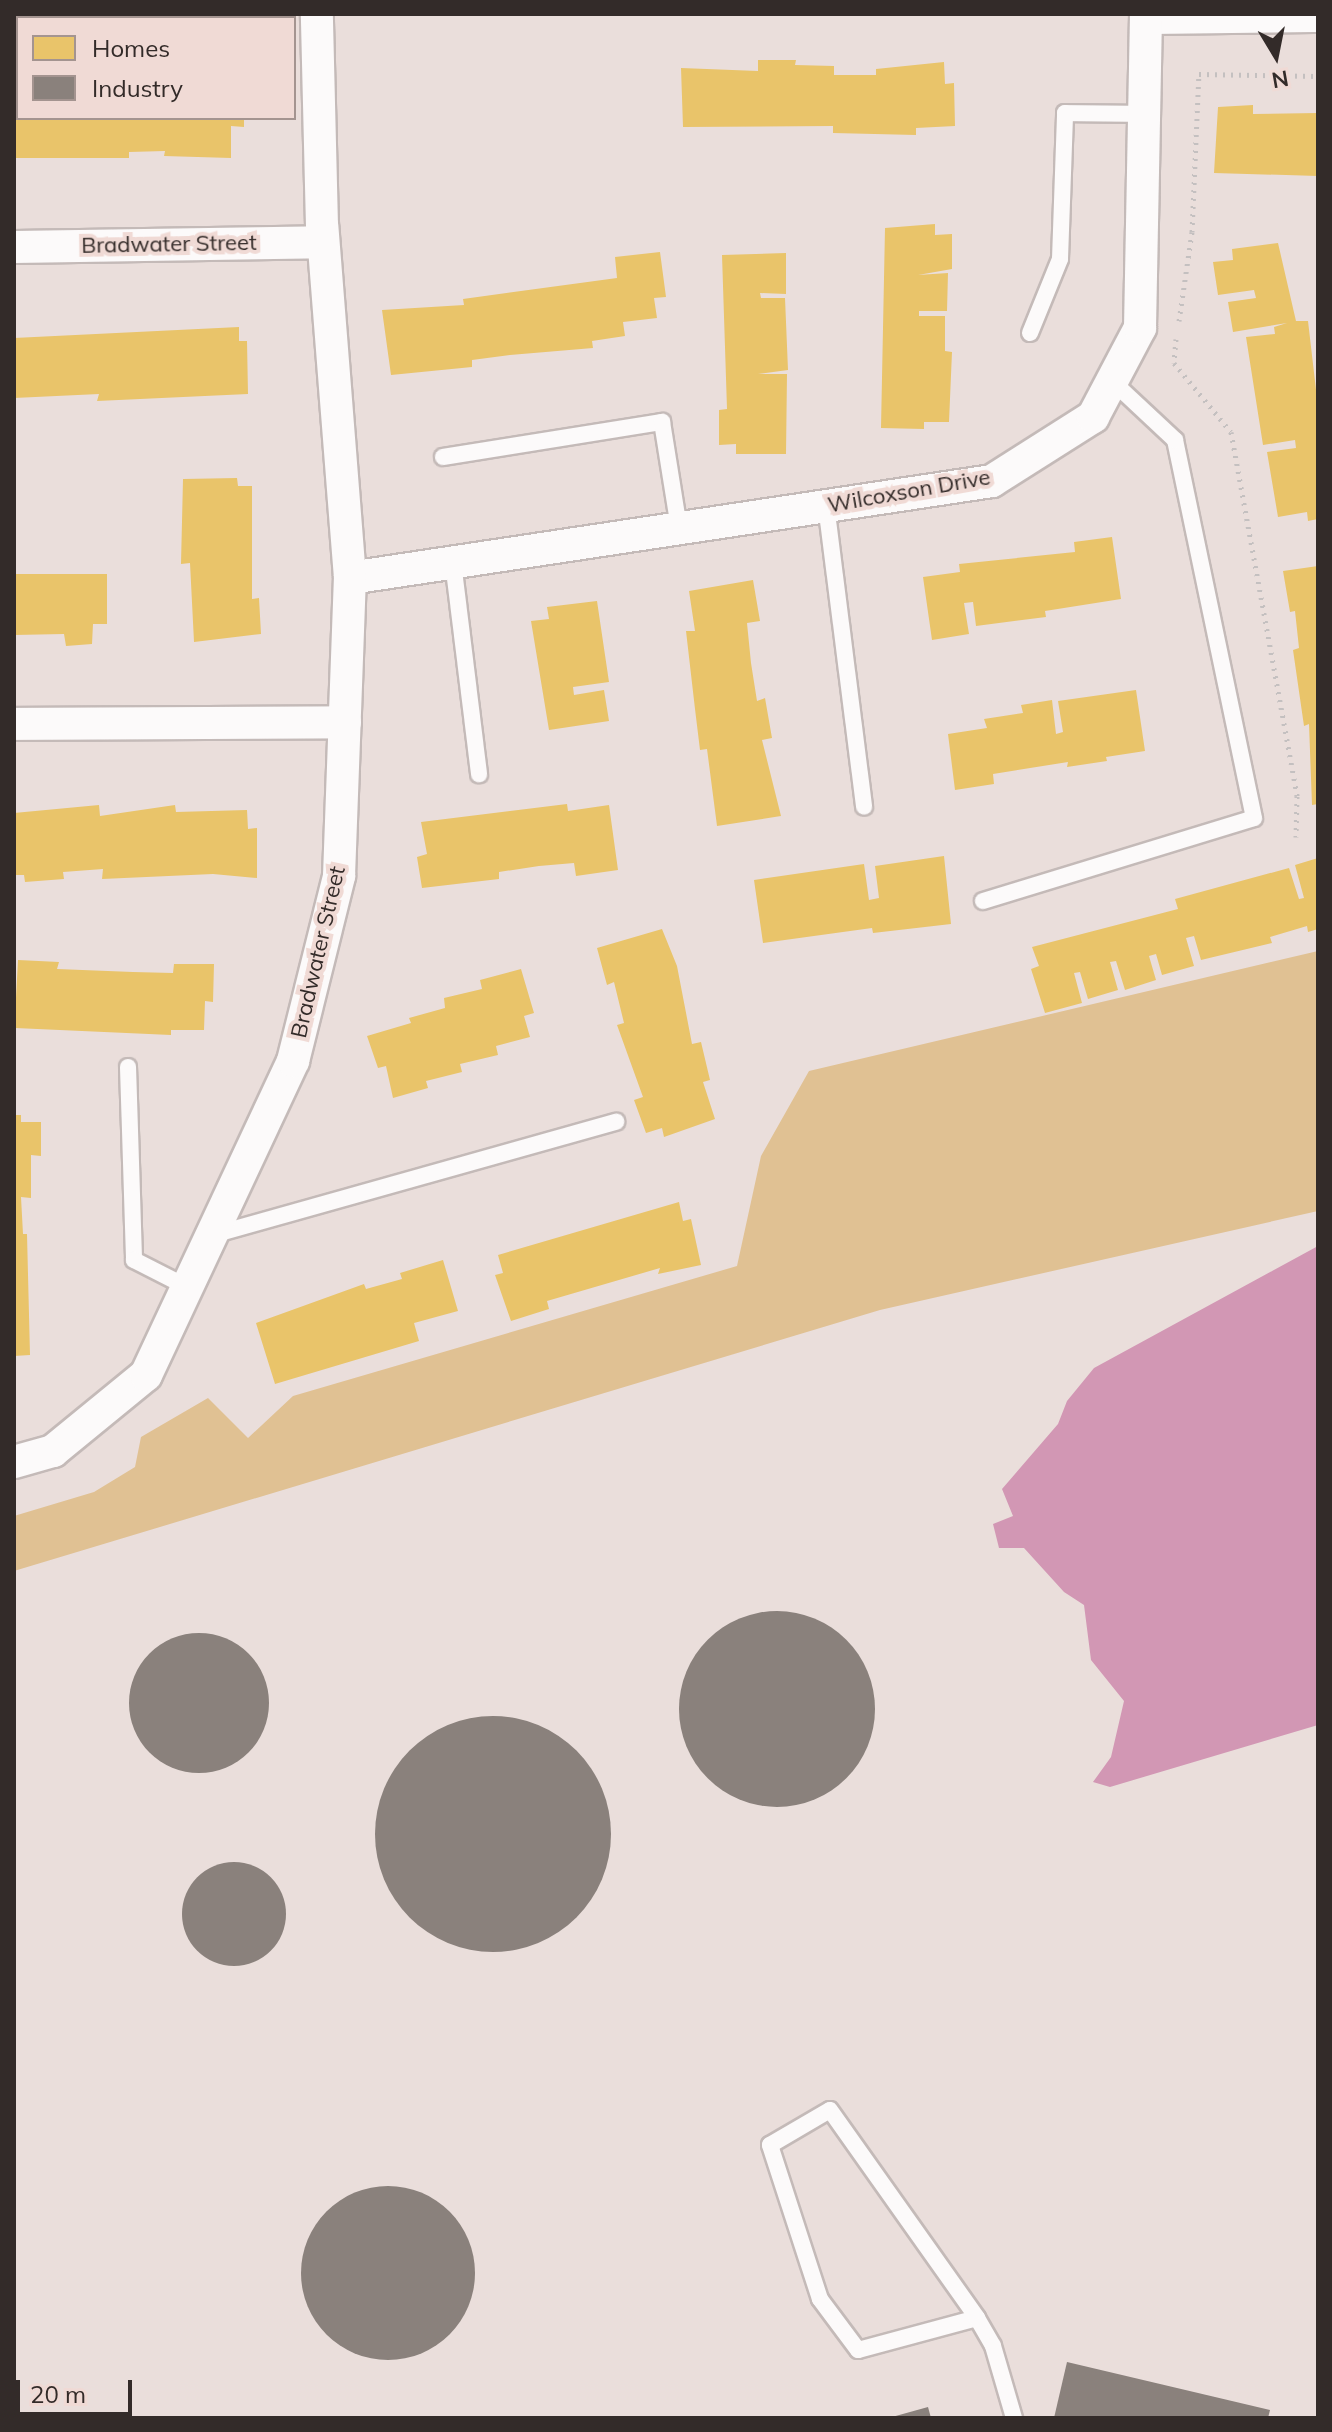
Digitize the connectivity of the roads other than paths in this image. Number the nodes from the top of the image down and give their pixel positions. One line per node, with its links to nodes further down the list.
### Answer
1 (317, 14): 5 (street, Bradwater Street)
2 (1146, 16): 3 (street, Wilcoxson Drive); 4 (street, Wilcoxson Drive)
3 (1318, 16)
4 (1144, 114): 7 (lane); 8 (street, Wilcoxson Drive)
5 (323, 242): 6 (street, Bradwater Street); 13 (street, Bradwater Street)
6 (14, 247)
7 (1030, 333)
8 (1112, 381): 10 (street, Wilcoxson Drive); 18 (lane)
9 (443, 457): 11 (lane)
10 (826, 505): 11 (street, Wilcoxson Drive); 17 (lane)
11 (679, 528): 12 (street, Wilcoxson Drive)
12 (453, 562): 13 (street, Wilcoxson Drive); 16 (lane)
13 (350, 578): 14 (street, Bradwater Street)
14 (345, 722): 15 (street); 21 (street, Bradwater Street)
15 (14, 724)
16 (479, 774)
17 (864, 807)
18 (983, 901)
19 (128, 1067): 22 (lane)
20 (616, 1122): 21 (lane)
21 (211, 1235): 22 (street, Bradwater Street)
22 (187, 1287): 23 (street, Bradwater Street)
23 (14, 1462)
24 (977, 2318): 24 (lane); 25 (lane)
25 (1014, 2418)

